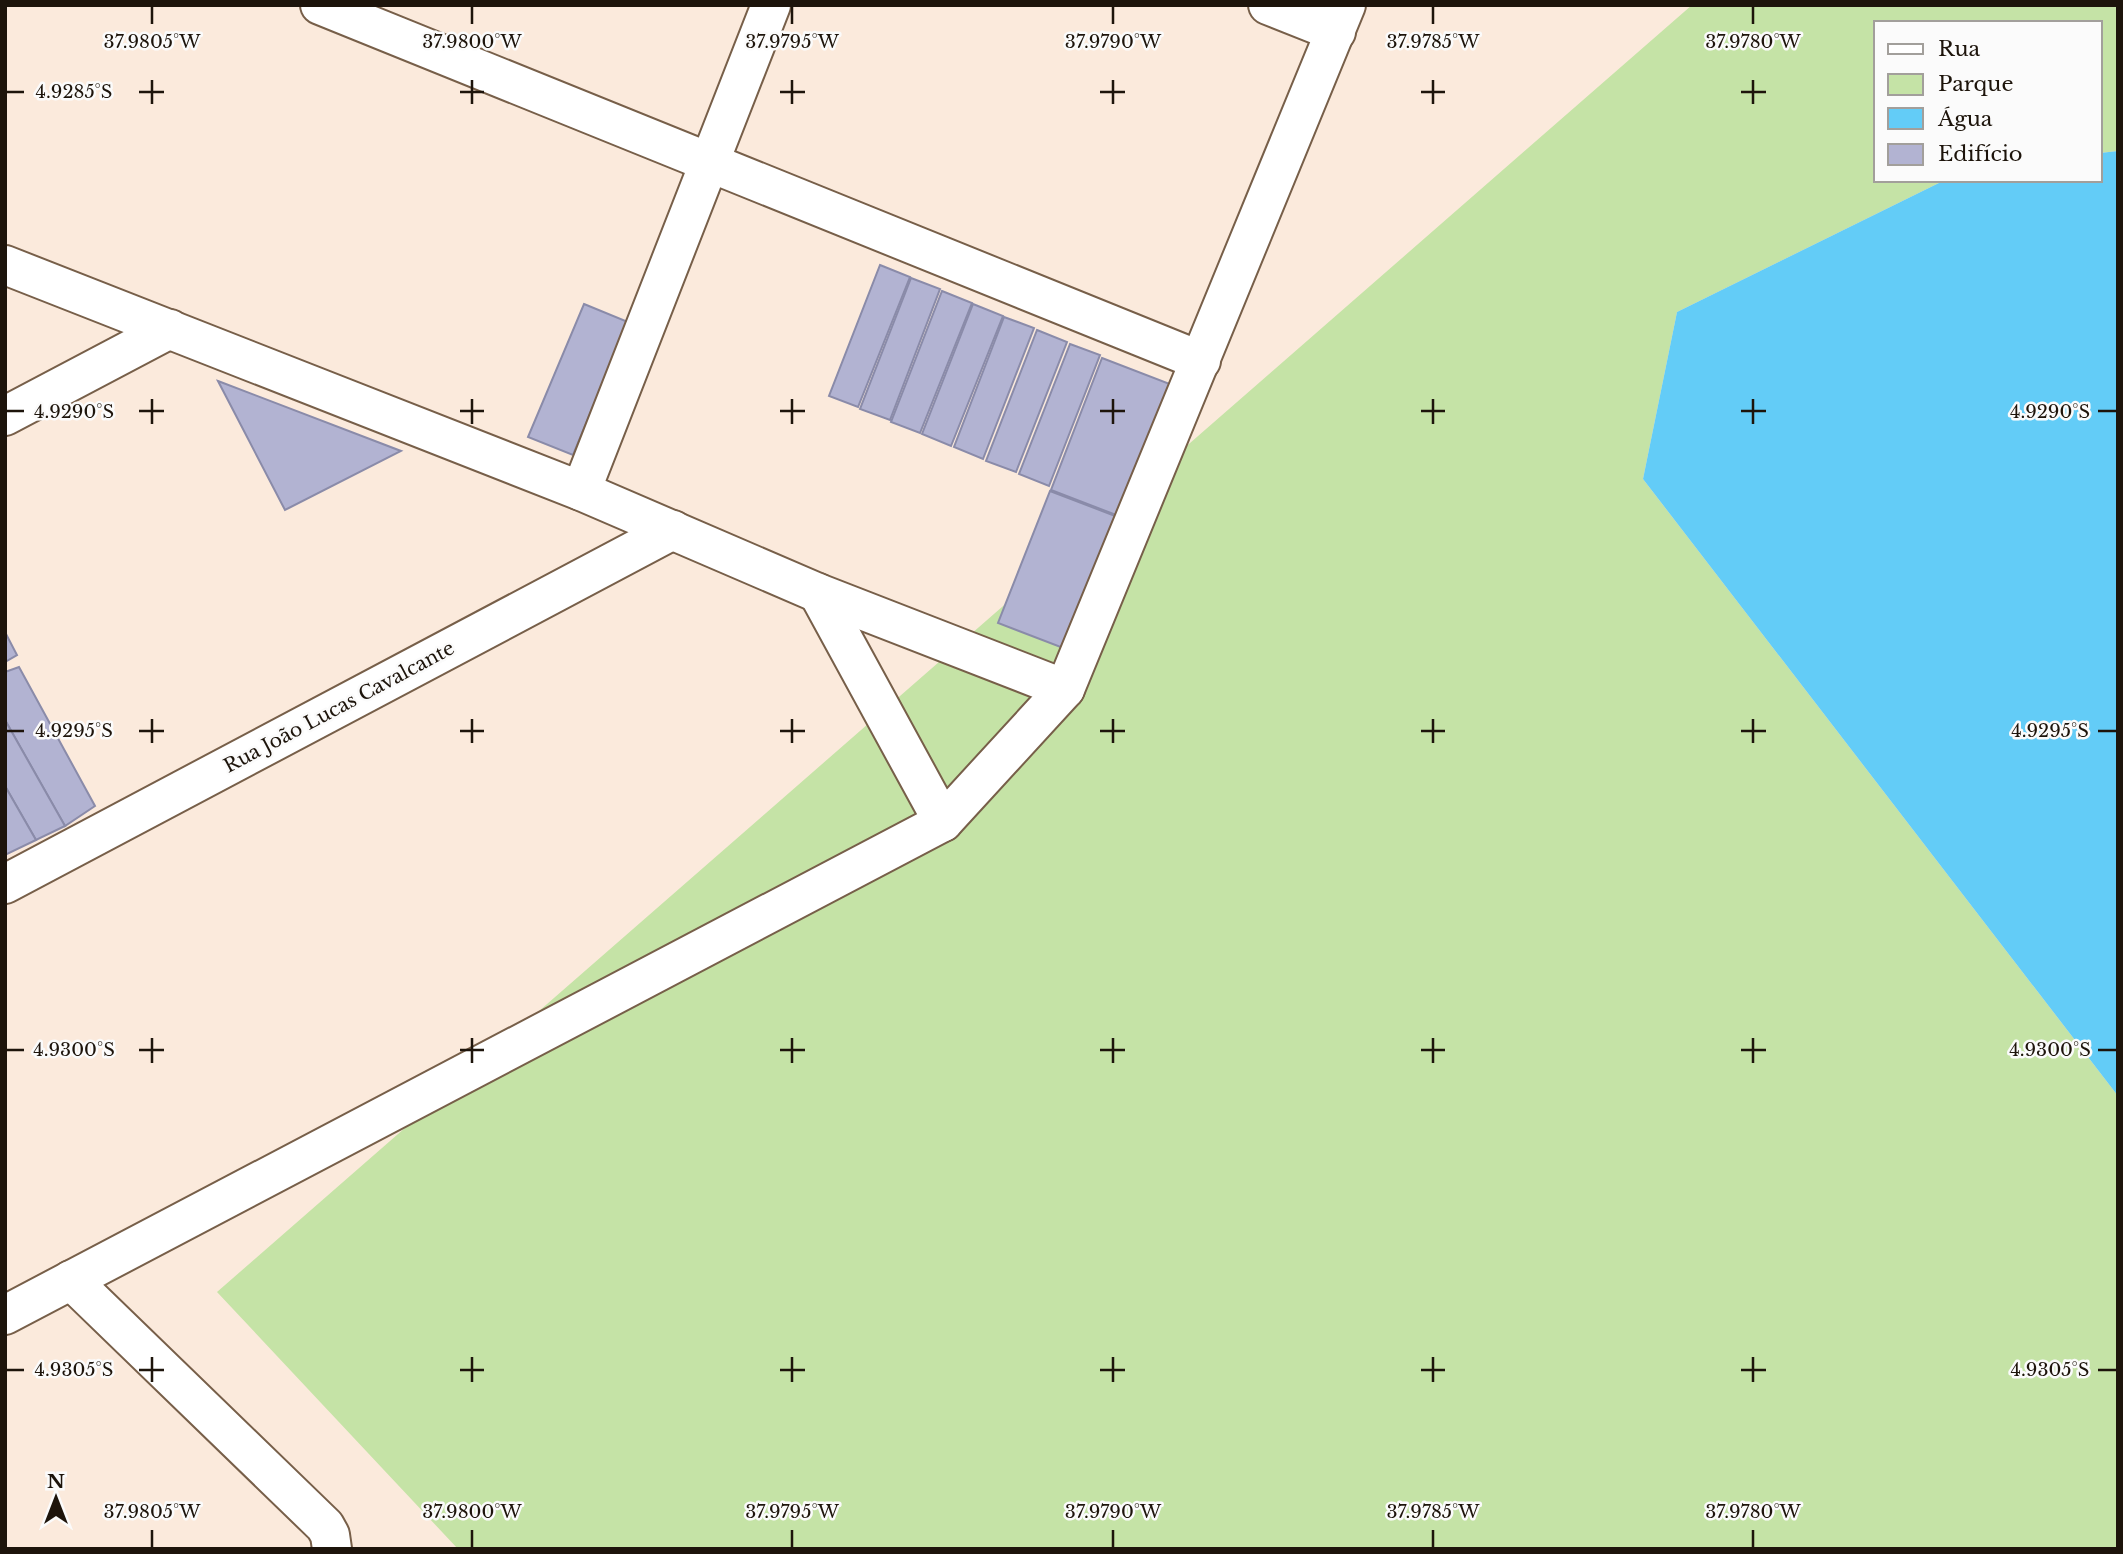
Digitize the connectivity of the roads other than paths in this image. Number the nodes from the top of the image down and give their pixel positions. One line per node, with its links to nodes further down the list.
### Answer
1 (320, 5): 5 (street)
2 (771, 5): 5 (street)
3 (1268, 5): 4 (street)
4 (1341, 19): 8 (street)
5 (710, 162): 8 (street); 10 (street)
6 (5, 265): 7 (street)
7 (170, 329): 9 (street); 10 (street)
8 (1201, 361): 13 (street)
9 (5, 416)
10 (581, 491): 11 (street)
11 (673, 530): 12 (street); 15 (street, Rua João Lucas Cavalcante)
12 (818, 593): 13 (street); 14 (street)
13 (1065, 689): 14 (street)
14 (943, 822): 16 (street)
15 (5, 884)
16 (71, 1280): 17 (street); 18 (street)
17 (5, 1315)
18 (332, 1549)

